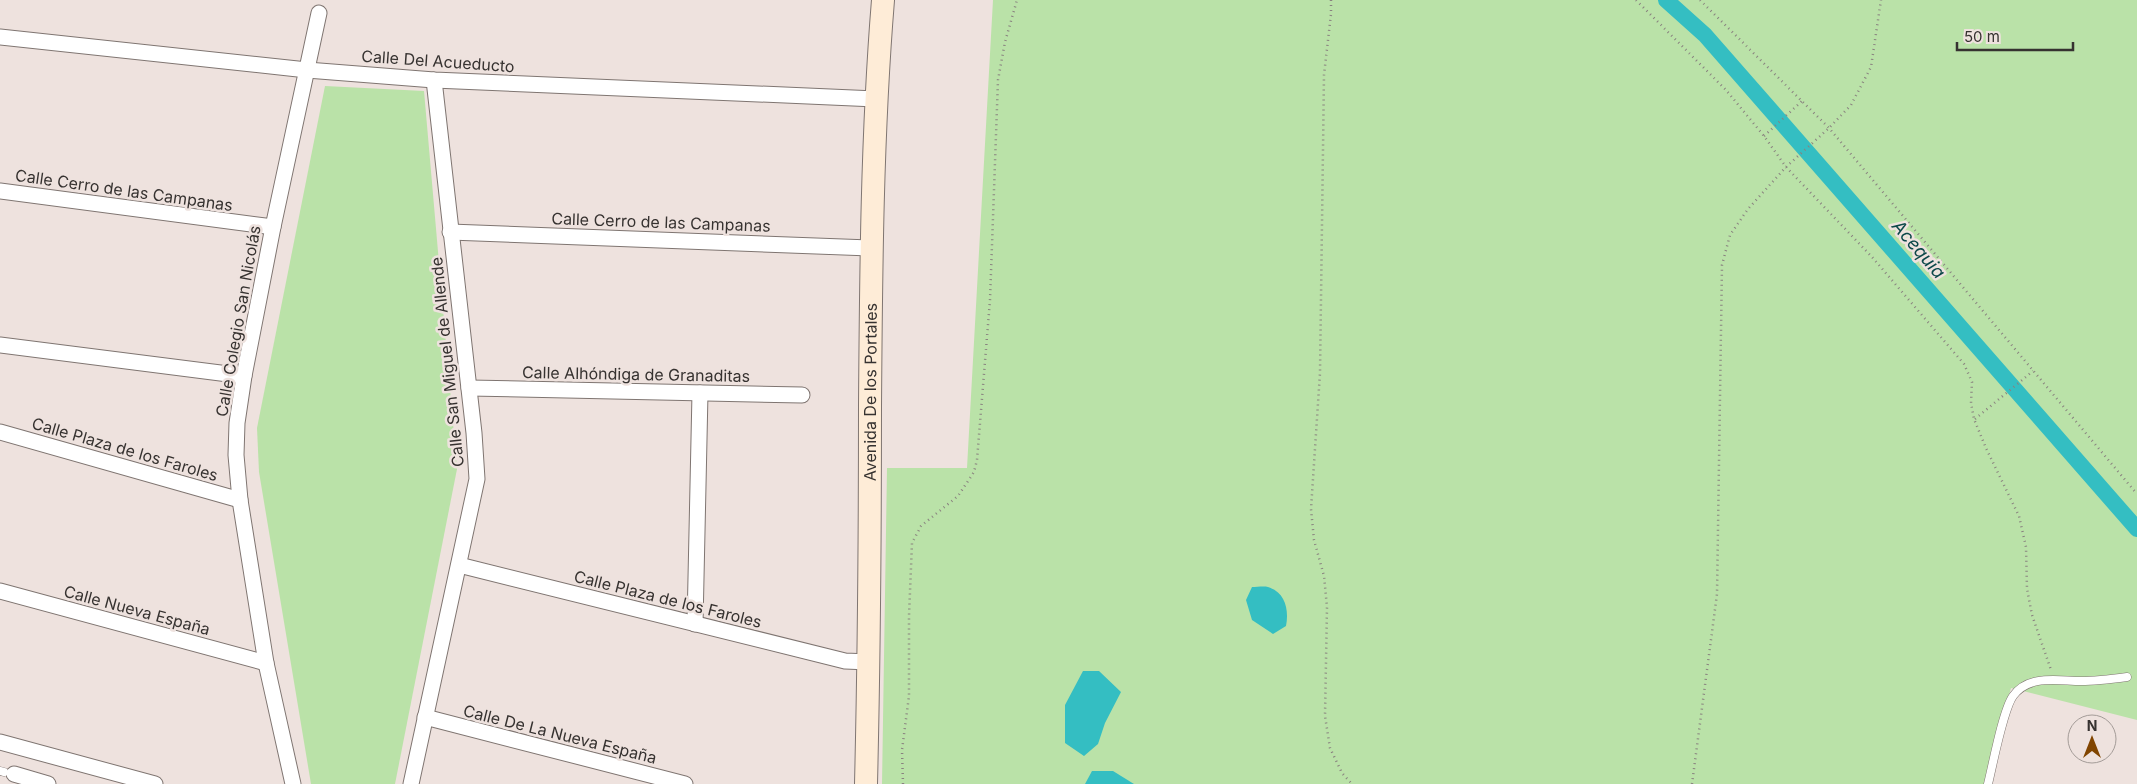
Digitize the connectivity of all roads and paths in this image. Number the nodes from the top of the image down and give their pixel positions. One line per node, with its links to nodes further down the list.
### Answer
1 (883, 0): 11 (street, Avenida De los Portales)
2 (1017, 0): 46 (path)
3 (1331, 0): 47 (path)
4 (1636, 0): 14 (path)
5 (1700, 0): 12 (path)
6 (1881, 0): 13 (path)
7 (319, 13): 9 (street, Calle Colegio San Nicolás)
8 (0, 38): 9 (street, Calle Del Acueducto)
9 (306, 70): 10 (street, Calle Del Acueducto); 17 (street, Calle Colegio San Nicolás)
10 (434, 80): 11 (street, Calle Del Acueducto); 18 (street, Calle San Miguel de Allende)
11 (876, 100): 19 (street, Avenida De los Portales)
12 (1802, 101): 13 (path); 14 (path)
13 (1829, 128): 15 (path); 21 (path)
14 (1764, 136): 15 (path)
15 (1786, 167): 26 (path); 48 (path)
16 (0, 191): 17 (street, Calle Cerro de las Campanas)
17 (273, 227): 22 (street, Calle Colegio San Nicolás)
18 (450, 232): 19 (street, Calle Cerro de las Campanas); 23 (street, Calle San Miguel de Allende)
19 (870, 248): 33 (street, Avenida De los Portales)
20 (0, 345): 22 (street)
21 (2034, 371): 26 (path); 28 (path)
22 (244, 376): 29 (street, Calle Colegio San Nicolás)
23 (468, 388): 24 (street, Calle Alhóndiga de Granaditas); 30 (street, Calle San Miguel de Allende)
24 (700, 393): 25 (street, Calle Alhóndiga de Granaditas); 32 (street)
25 (802, 395)
26 (1974, 419): 36 (path)
27 (0, 432): 29 (street, Calle Plaza de los Faroles)
28 (2137, 494)
29 (240, 500): 34 (street, Calle Colegio San Nicolás)
30 (459, 565): 32 (street, Calle Plaza de los Faroles); 37 (street, Calle San Miguel de Allende)
31 (0, 591): 34 (street, Calle Nueva España)
32 (695, 624): 33 (street, Calle Plaza de los Faroles)
33 (869, 662): 45 (street, Avenida De los Portales)
34 (266, 663): 42 (street, Calle Colegio San Nicolás)
35 (2127, 677): 36 (lane)
36 (2055, 680): 49 (lane)
37 (425, 717): 43 (street, Calle San Miguel de Allende); 44 (street, Calle De La Nueva España)
38 (0, 742): 41 (street)
39 (6, 773): 40 (street)
40 (48, 784)
41 (155, 784)
42 (293, 784)
43 (411, 784)
44 (685, 784)
45 (866, 784)
46 (903, 784)
47 (1352, 784)
48 (1692, 784)
49 (1988, 784)

